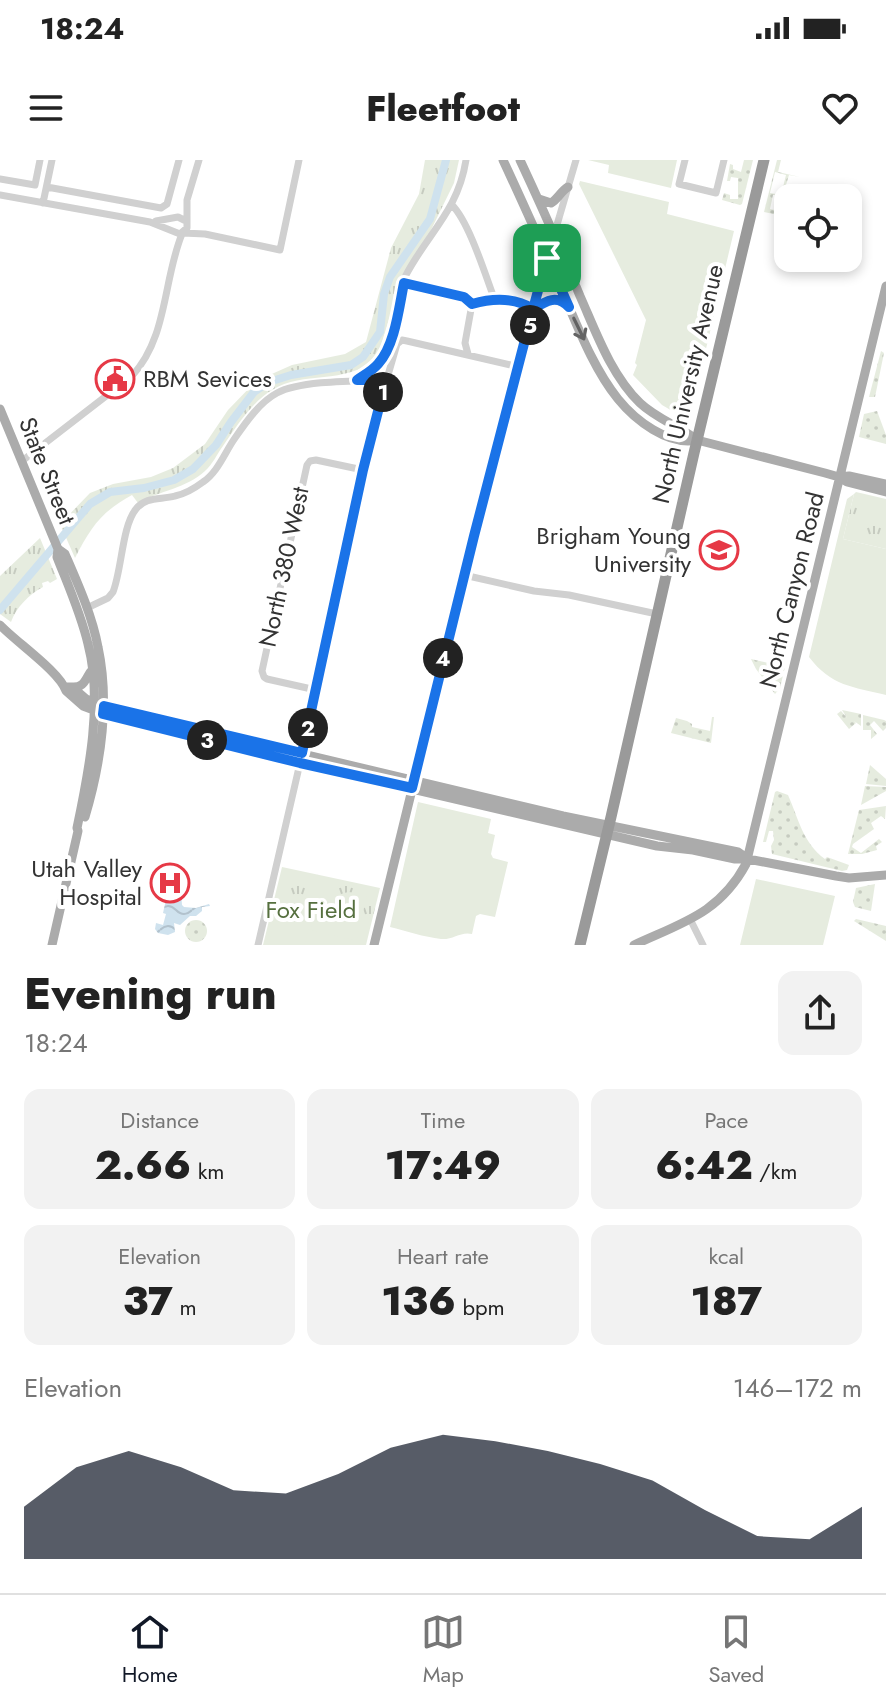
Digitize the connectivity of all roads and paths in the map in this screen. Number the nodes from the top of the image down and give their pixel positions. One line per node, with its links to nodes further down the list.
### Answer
1 (40, 160): 14 (street)
2 (52, 160): 15 (street)
3 (179, 160): 15 (street)
4 (299, 160): 27 (street)
5 (466, 160): 22 (street)
6 (503, 160): 29 (main road)
7 (520, 160): 18 (main road)
8 (576, 160): 16 (street)
9 (685, 160): 10 (street)
10 (724, 160)
11 (764, 160): 41 (highway, North University Avenue)
12 (196, 162): 19 (street)
13 (0, 179): 14 (street)
14 (35, 185): 20 (street)
15 (47, 187): 21 (street)
16 (568, 187): 18 (main road); 28 (street)
17 (0, 195): 20 (street)
18 (537, 196): 28 (main road)
19 (187, 200): 23 (street); 25 (street)
20 (32, 201): 21 (street)
21 (43, 203): 24 (street)
22 (452, 205): 30 (street); 32 (street)
23 (175, 218): 24 (street); 25 (street); 26 (street)
24 (150, 222): 26 (street)
25 (186, 223): 26 (street); 27 (street)
26 (177, 232): 27 (street); 42 (street)
27 (205, 234)
28 (554, 236): 29 (main road); 41 (main road)
29 (547, 258): 34 (main road); 35 (main road)
30 (404, 283): 33 (street); 38 (street)
31 (886, 286): 44 (main road, North Canyon Road)
32 (494, 298): 33 (street); 35 (street)
33 (472, 304): 36 (street)
34 (569, 307): 35 (main road); 41 (main road, one-way to 41)
35 (533, 309): 37 (main road)
36 (468, 354): 37 (street); 39 (street)
37 (519, 367): 46 (main road)
38 (357, 380): 39 (street); 48 (street)
39 (386, 380): 43 (street)
40 (0, 409): 42 (main road, State Street)
41 (697, 440): 44 (main road); 50 (highway, North University Avenue)
42 (22, 461): 47 (main road, State Street)
43 (363, 470): 54 (street); 54 (street, North 380 West)
44 (839, 477): 45 (main road); 59 (main road, North Canyon Road)
45 (885, 486)
46 (464, 575): 50 (street); 57 (main road)
47 (77, 599): 48 (street); 49 (main road); 52 (main road, State Street)
48 (101, 601): 49 (street)
49 (87, 608): 55 (main road)
50 (657, 614): 58 (highway, North University Avenue)
51 (2, 627): 53 (main road)
52 (93, 669): 53 (main road); 55 (main road, State Street)
53 (69, 687): 55 (main road)
54 (316, 690): 56 (street)
55 (99, 709): 56 (main road); 56 (main road); 63 (main road)
56 (301, 758): 57 (main road); 57 (main road); 64 (street)
57 (412, 788): 58 (main road); 58 (main road); 65 (main road)
58 (608, 830): 59 (main road); 59 (main road); 66 (highway, North University Avenue)
59 (748, 859): 61 (main road); 62 (main road, North Canyon Road)
60 (886, 868): 61 (main road)
61 (881, 875)
62 (690, 919): 67 (main road); 68 (street)
63 (52, 945)
64 (258, 945)
65 (374, 945)
66 (580, 945)
67 (634, 945)
68 (703, 945)

